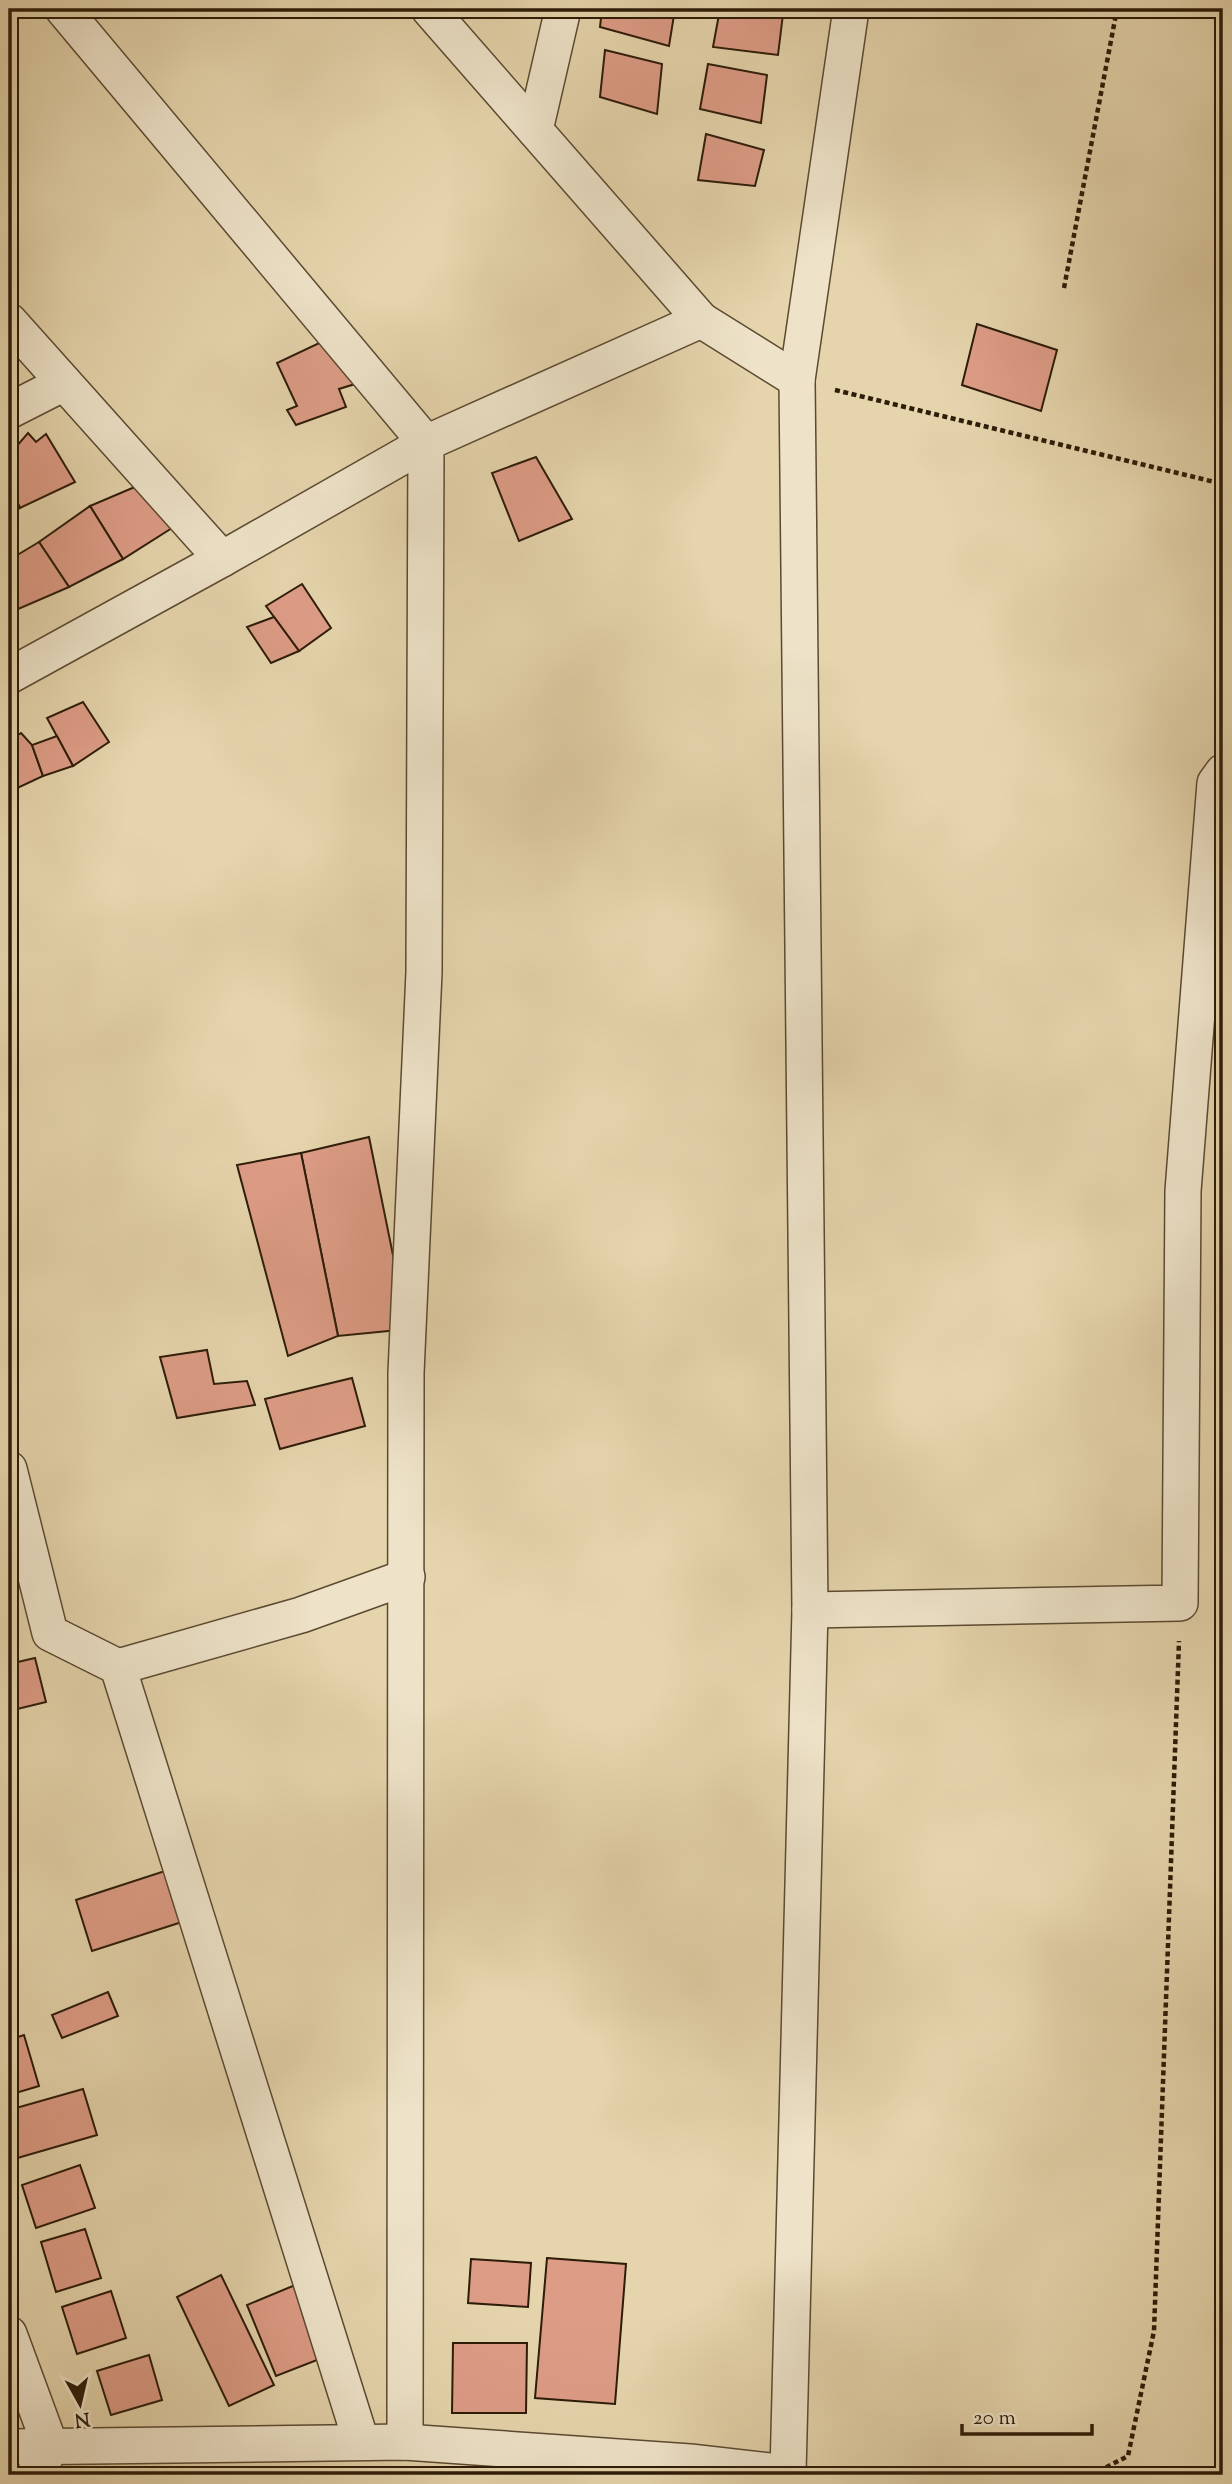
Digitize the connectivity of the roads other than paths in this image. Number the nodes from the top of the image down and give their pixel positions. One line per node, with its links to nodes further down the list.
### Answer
1 (63, 9): 11 (street)
2 (429, 9): 5 (street)
3 (563, 9): 5 (street)
4 (851, 9): 8 (street)
5 (535, 130): 6 (street)
6 (701, 320): 8 (street); 11 (street)
7 (9, 321): 9 (street)
8 (797, 380): 17 (street)
9 (64, 383): 10 (street); 12 (street)
10 (9, 411)
11 (426, 443): 12 (street); 16 (street)
12 (222, 559): 13 (street)
13 (9, 676)
14 (1223, 772): 17 (street)
15 (9, 1469): 18 (street)
16 (407, 1577): 18 (street); 21 (street)
17 (810, 1610): 24 (street)
18 (118, 1667): 20 (street)
19 (9, 2334): 23 (street)
20 (361, 2441): 21 (street); 23 (street)
21 (405, 2442): 24 (street)
22 (9, 2447): 23 (street)
23 (43, 2462)
24 (788, 2474)

